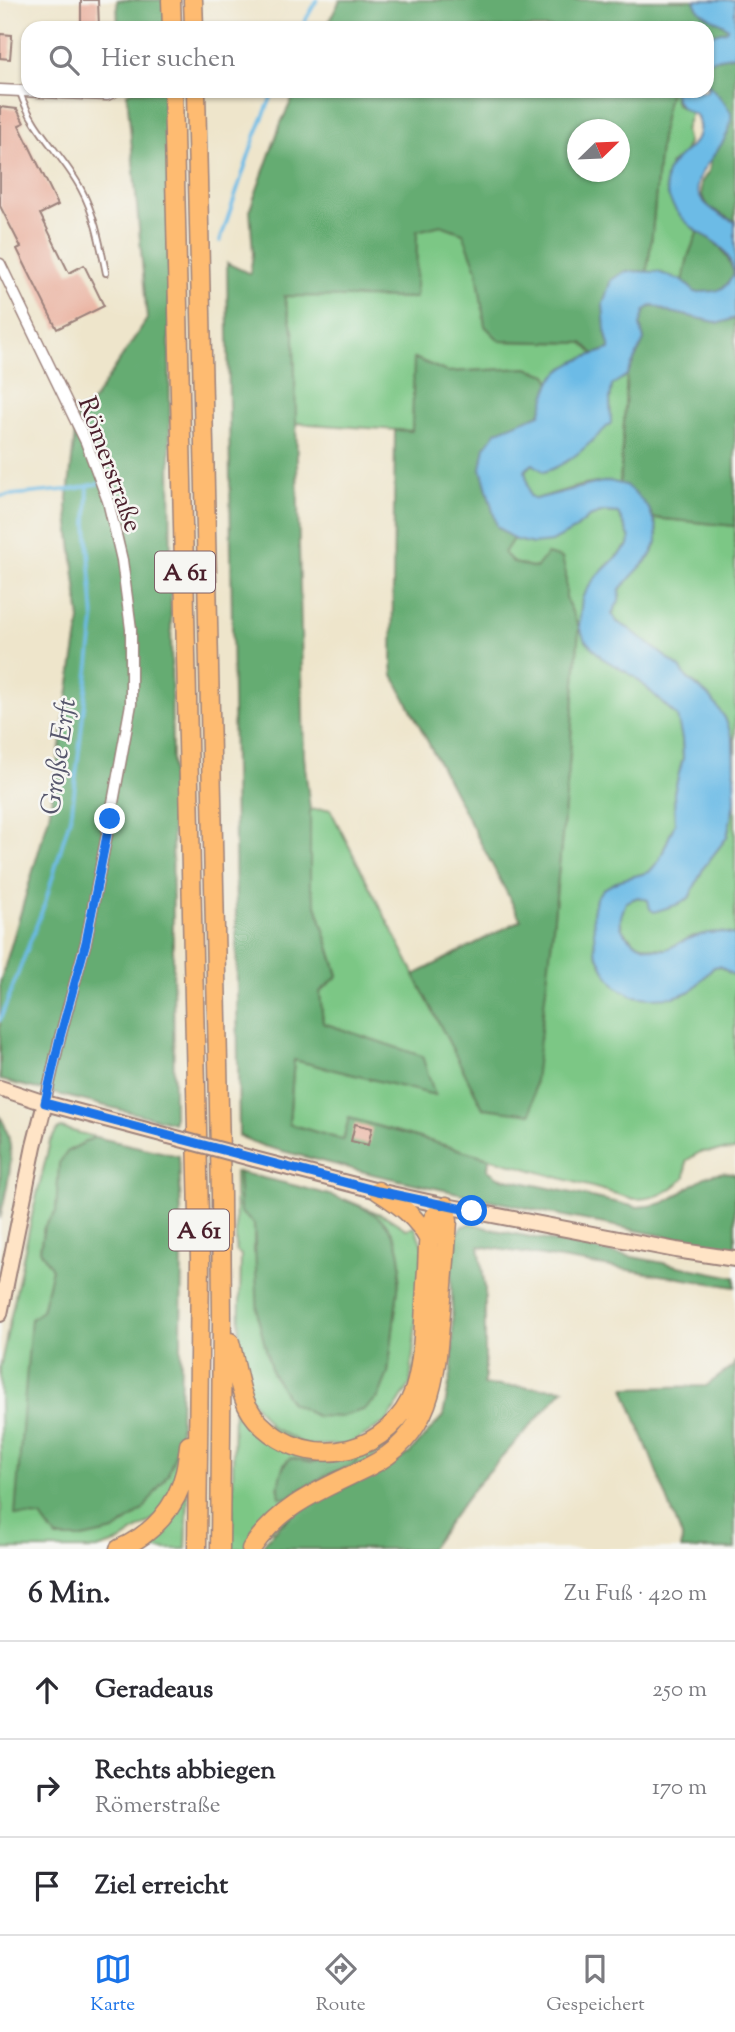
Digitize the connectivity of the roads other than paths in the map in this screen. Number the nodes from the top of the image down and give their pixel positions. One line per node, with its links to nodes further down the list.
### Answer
1 (171, 0): 3 (highway)
2 (193, 0): 4 (highway)
3 (172, 21)
4 (194, 21)
5 (0, 90): 6 (street)
6 (19, 92): 7 (lane)
7 (21, 97)
8 (21, 98): 12 (lane)
9 (173, 98): 21 (highway, A 61)
10 (195, 98): 20 (highway, A 61)
11 (0, 264): 14 (street, Römerstraße)
12 (106, 273)
13 (0, 1088): 14 (main road)
14 (45, 1103): 15 (main road, bridge); 19 (main road)
15 (378, 1191): 16 (main road); 17 (highway)
16 (446, 1206): 17 (highway); 18 (main road); 25 (highway)
17 (429, 1240): 20 (highway)
18 (735, 1259)
19 (0, 1314)
20 (222, 1318): 24 (highway, A 61)
21 (199, 1408): 22 (highway); 23 (highway, A 61)
22 (119, 1549)
23 (197, 1549)
24 (219, 1549)
25 (251, 1549)

